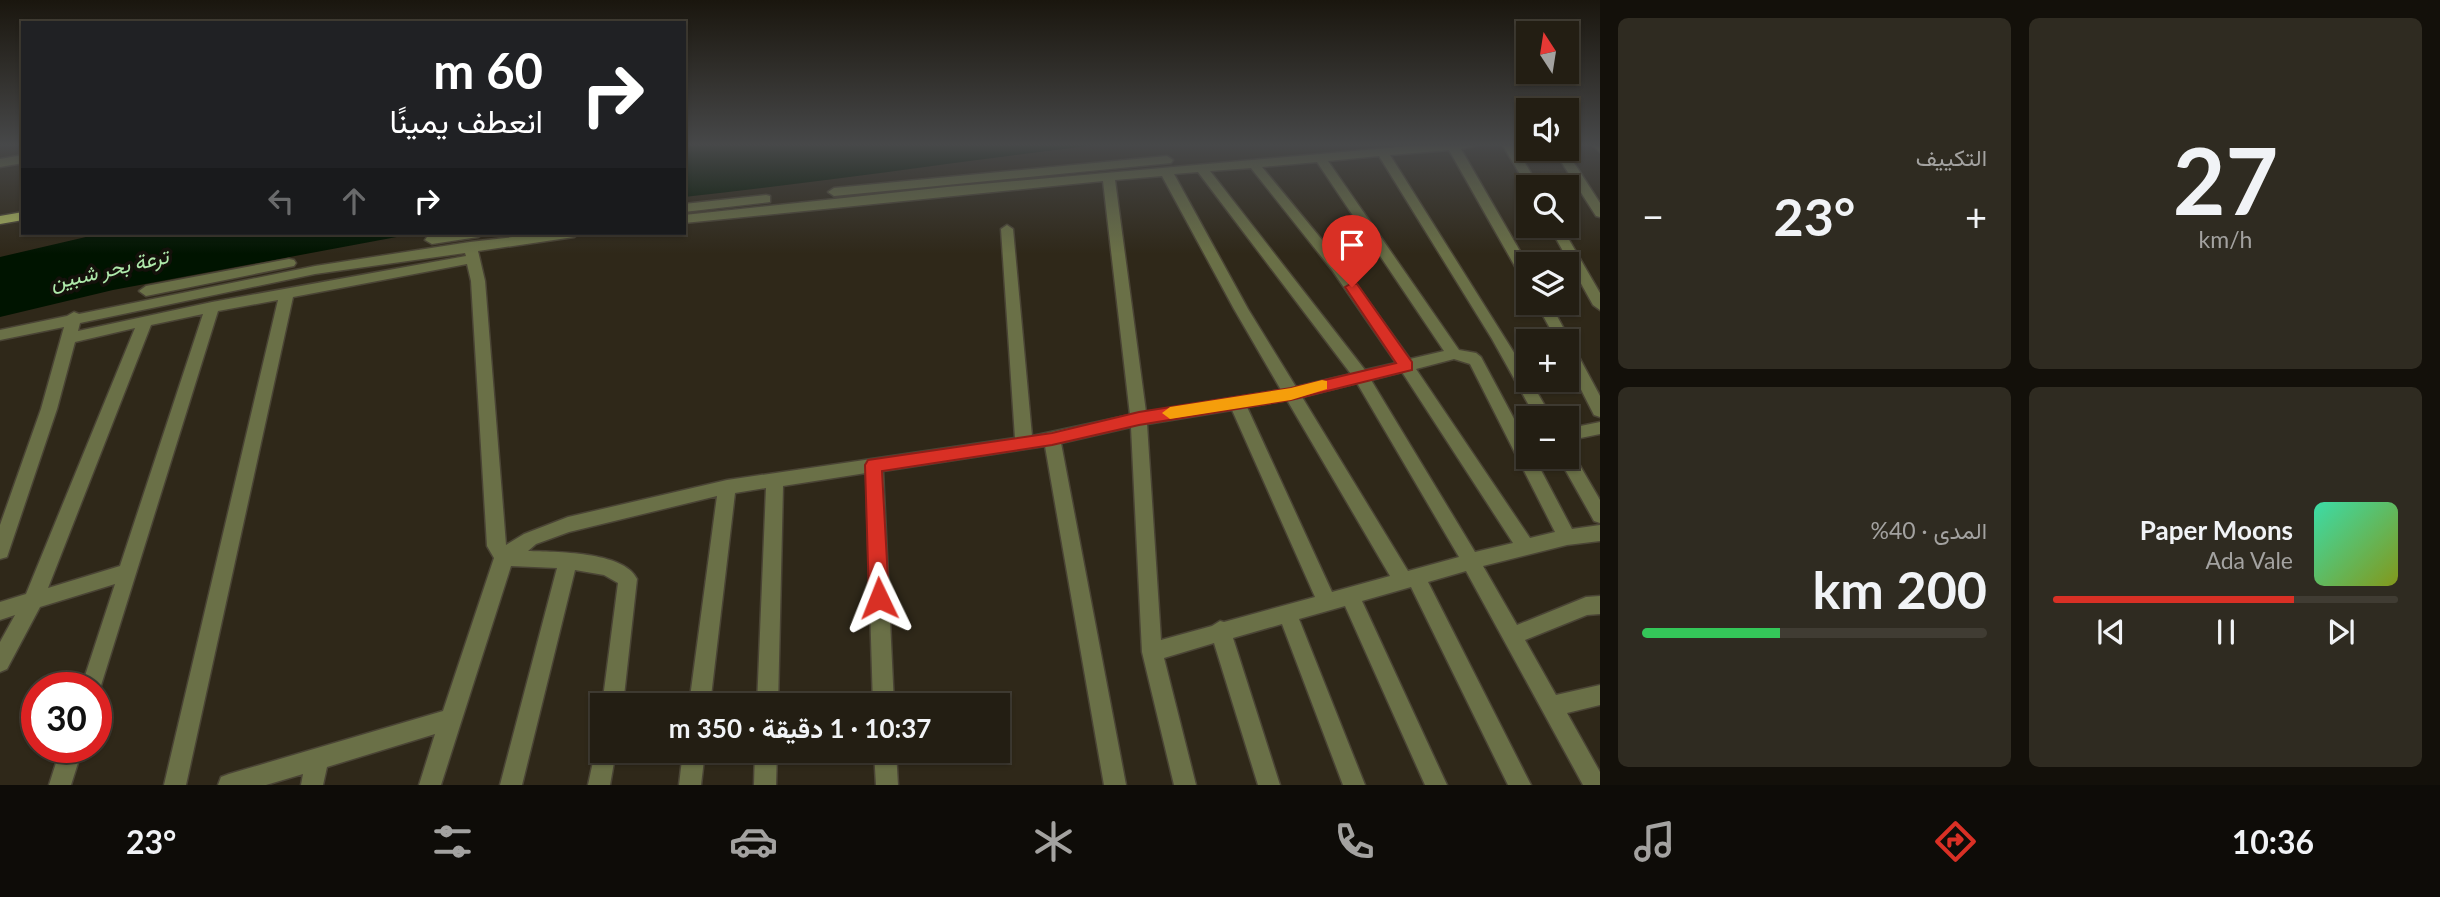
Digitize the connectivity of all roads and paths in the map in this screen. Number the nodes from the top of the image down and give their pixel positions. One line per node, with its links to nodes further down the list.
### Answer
1 (936, 181): 11 (street)
2 (1073, 181): 14 (street)
3 (1110, 181): 37 (street)
4 (1171, 181): 33 (street)
5 (1211, 181): 32 (street)
6 (1267, 181): 30 (street)
7 (1337, 181): 29 (street)
8 (1401, 181): 35 (street)
9 (1473, 181): 20 (street)
10 (1579, 181): 12 (street)
11 (686, 208)
12 (1600, 213)
13 (21, 216): 15 (main road)
14 (686, 219)
15 (0, 220)
16 (1007, 229): 41 (street)
17 (558, 235): 19 (street)
18 (1562, 238): 22 (street)
19 (473, 246): 21 (street); 24 (street); 26 (street); 51 (street)
20 (1516, 256)
21 (287, 293): 23 (street); 81 (street)
22 (1600, 304)
23 (212, 307): 25 (street); 54 (street)
24 (74, 317): 27 (street); 28 (street)
25 (146, 320): 28 (street); 57 (street)
26 (0, 324)
27 (0, 335)
28 (69, 338): 50 (street)
29 (1454, 354): 30 (street); 48 (street)
30 (1406, 366): 32 (street); 49 (street)
31 (1579, 370): 36 (street)
32 (1360, 375): 33 (street); 53 (street)
33 (1291, 394): 34 (street); 55 (street)
34 (1237, 402): 37 (street); 58 (street)
35 (1537, 406)
36 (1600, 411)
37 (1139, 419): 40 (street); 64 (street)
38 (1600, 428): 39 (street)
39 (1579, 432)
40 (1052, 439): 41 (street); 90 (street)
41 (1024, 442): 42 (street)
42 (874, 465): 44 (street); 70 (street)
43 (1573, 469): 46 (street)
44 (775, 480): 45 (street); 69 (street)
45 (727, 487): 51 (street); 68 (street)
46 (1600, 516)
47 (1600, 533): 48 (street)
48 (1567, 537): 49 (street)
49 (1526, 547): 53 (street)
50 (0, 551)
51 (504, 557): 52 (street); 73 (street)
52 (568, 562): 67 (street); 85 (street)
53 (1468, 562): 55 (street); 63 (street)
54 (127, 572): 57 (street); 66 (street)
55 (1409, 578): 56 (street); 95 (street)
56 (1349, 594): 58 (street); 94 (street)
57 (33, 601): 60 (street); 65 (street)
58 (1326, 601): 61 (street)
59 (1600, 605): 63 (street)
60 (0, 611)
61 (1287, 612): 62 (street); 93 (street)
62 (1220, 630): 64 (street); 92 (street)
63 (1511, 637): 72 (street)
64 (1152, 652): 91 (street)
65 (0, 662)
66 (96, 672)
67 (614, 693)
68 (701, 693)
69 (768, 693)
70 (884, 693)
71 (1600, 695): 72 (street)
72 (1550, 706): 96 (street)
73 (451, 719): 74 (street); 84 (street)
74 (317, 760): 82 (street); 83 (street)
75 (67, 763): 80 (street)
76 (603, 763): 86 (street)
77 (693, 763): 87 (street)
78 (766, 763): 88 (street)
79 (886, 763): 89 (street)
80 (61, 785)
81 (175, 785)
82 (229, 785)
83 (312, 785)
84 (429, 785)
85 (511, 785)
86 (599, 785)
87 (690, 785)
88 (765, 785)
89 (887, 785)
90 (1115, 785)
91 (1185, 785)
92 (1269, 785)
93 (1354, 785)
94 (1436, 785)
95 (1520, 785)
96 (1595, 785)

